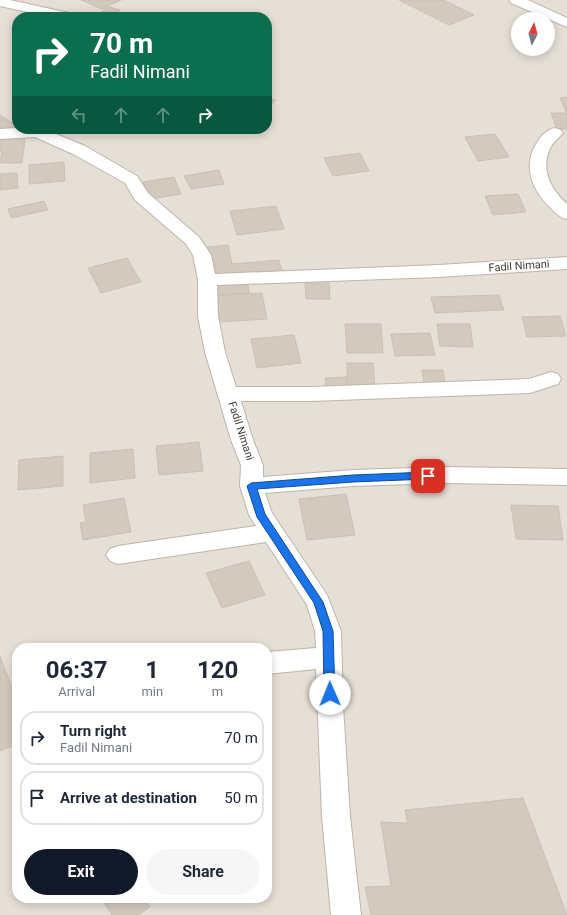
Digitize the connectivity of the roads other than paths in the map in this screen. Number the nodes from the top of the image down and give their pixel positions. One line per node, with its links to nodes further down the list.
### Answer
1 (516, 0): 4 (street)
2 (0, 2): 3 (street)
3 (46, 12)
4 (567, 24)
5 (12, 133): 7 (street, Fadil Nimani)
6 (555, 133): 9 (street)
7 (0, 134)
8 (42, 134): 11 (street, Fadil Nimani)
9 (567, 214)
10 (567, 263): 11 (street, Fadil Nimani)
11 (207, 280): 13 (street, Fadil Nimani)
12 (552, 379): 13 (street)
13 (229, 394): 15 (street, Fadil Nimani)
14 (567, 477): 15 (street)
15 (251, 486): 16 (street)
16 (272, 532): 17 (street); 18 (street)
17 (118, 555)
18 (329, 657): 19 (street); 20 (street)
19 (272, 663)
20 (346, 915)

